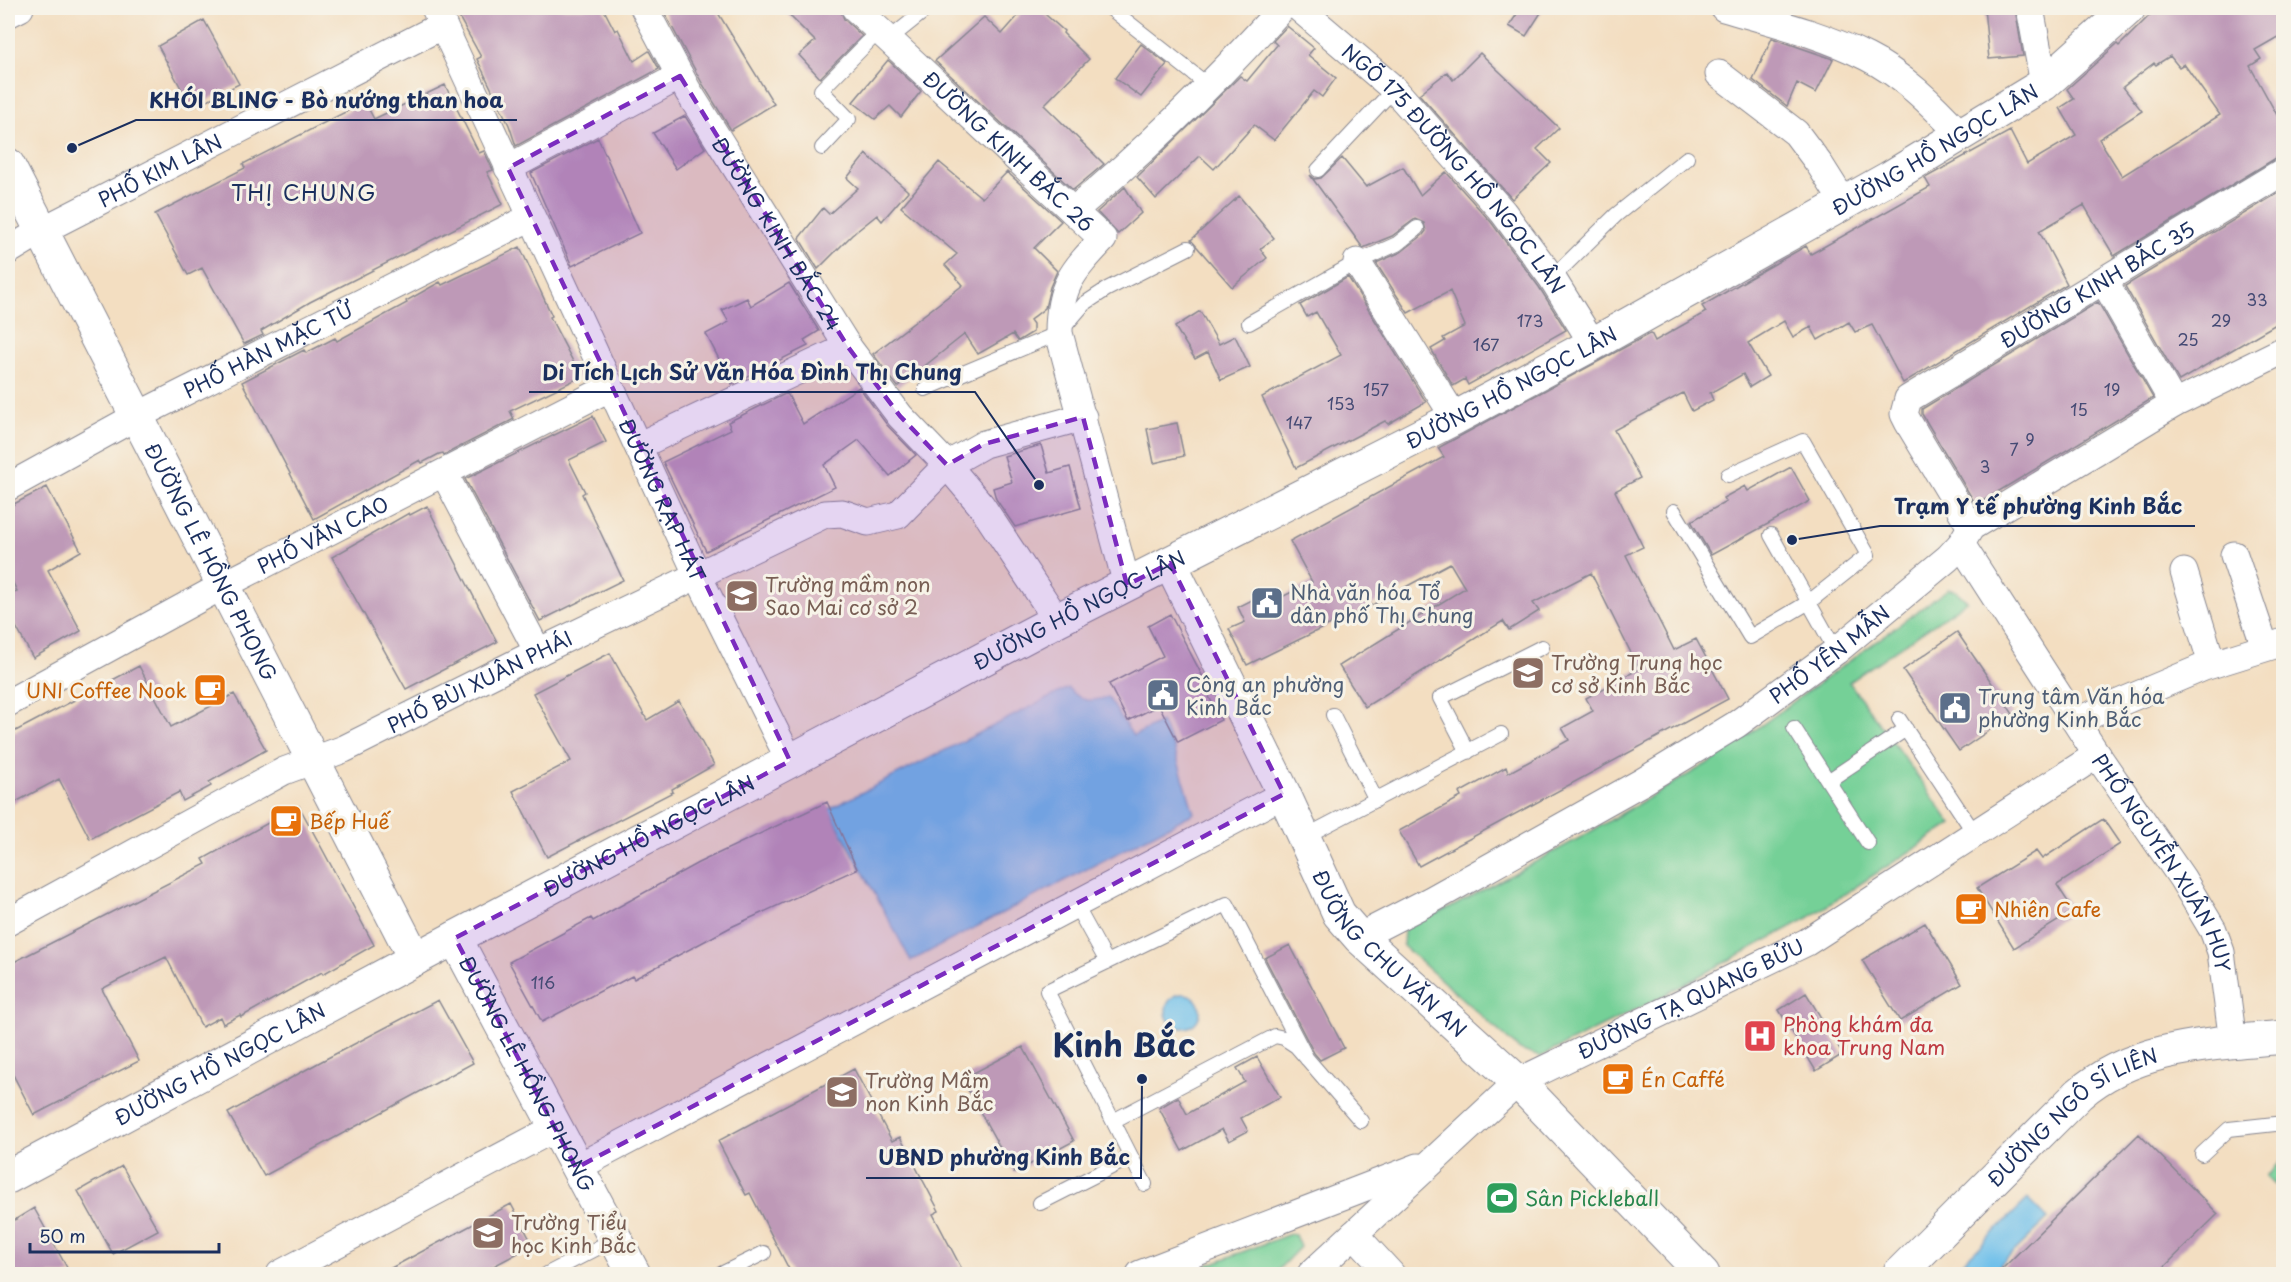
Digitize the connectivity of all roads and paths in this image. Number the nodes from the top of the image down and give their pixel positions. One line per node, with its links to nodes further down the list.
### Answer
1 (21, 8): 11 (street)
2 (644, 8): 15 (street, ĐƯỜNG KINH BẮC 24)
3 (855, 8): 13 (street, ĐƯỜNG KINH BẮC 26)
4 (928, 8): 13 (lane)
5 (1110, 8): 17 (lane)
6 (1282, 8): 17 (street)
7 (1299, 8): 18 (street, NGÕ 175 ĐƯỜNG HỒ NGỌC LÂN)
8 (1724, 8): 19 (street)
9 (2030, 8): 16 (street)
10 (2129, 8): 16 (street, ĐƯỜNG HỒ NGỌC LÂN)
11 (8, 14)
12 (439, 16): 23 (street, ĐƯỜNG RẠP HÁT); 30 (street, PHỐ KIM LÂN)
13 (883, 35): 20 (lane); 27 (street, ĐƯỜNG KINH BẮC 26)
14 (1719, 74): 26 (street)
15 (680, 76): 23 (street); 39 (street, ĐƯỜNG KINH BẮC 24)
16 (2044, 84): 19 (street, ĐƯỜNG HỒ NGỌC LÂN)
17 (1209, 86): 27 (street)
18 (1394, 89): 24 (lane); 34 (street, NGÕ 175 ĐƯỜNG HỒ NGỌC LÂN)
19 (1959, 133): 26 (street, ĐƯỜNG HỒ NGỌC LÂN)
20 (822, 148)
21 (1687, 158): 34 (lane)
22 (8, 165): 30 (street, ĐƯỜNG LÊ HỒNG PHONG)
23 (508, 168): 28 (street, ĐƯỜNG RẠP HÁT)
24 (1318, 170)
25 (2283, 171): 35 (street, ĐƯỜNG KINH BẮC 35)
26 (1844, 203): 38 (street, ĐƯỜNG HỒ NGỌC LÂN)
27 (1073, 211): 37 (street, ĐƯỜNG KINH BẮC 26)
28 (531, 218): 41 (street, ĐƯỜNG RẠP HÁT); 45 (street, PHỐ HÀN MẶC TỬ)
29 (1417, 228): 33 (lane)
30 (41, 231): 32 (street, PHỐ KIM LÂN); 45 (street, ĐƯỜNG LÊ HỒNG PHONG)
31 (1188, 248): 37 (lane)
32 (8, 250)
33 (1357, 261): 36 (lane); 47 (street)
34 (1552, 278): 38 (street, NGÕ 175 ĐƯỜNG HỒ NGỌC LÂN)
35 (2104, 281): 43 (street, ĐƯỜNG KINH BẮC 35); 44 (street)
36 (1249, 324)
37 (1059, 333): 42 (lane); 46 (street, ĐƯỜNG KINH BẮC 26)
38 (1593, 344): 47 (street, ĐƯỜNG HỒ NGỌC LÂN)
39 (848, 347): 48 (street); 49 (street, ĐƯỜNG KINH BẮC 24)
40 (2283, 350): 44 (street, PHỐ YÊN MẪN)
41 (609, 388): 48 (street, ĐƯỜNG RẠP HÁT); 50 (street, PHỐ VĂN CAO)
42 (925, 389)
43 (1908, 399): 55 (street, PHỐ NGUYỄN XUÂN HUY)
44 (2174, 404): 55 (street, PHỐ YÊN MẪN)
45 (137, 416): 52 (street, PHỐ HÀN MẶC TỬ); 60 (street, ĐƯỜNG LÊ HỒNG PHONG)
46 (1083, 417): 49 (street, PHỐ BÙI XUÂN PHÁI); 61 (street, ĐƯỜNG KINH BẮC 26)
47 (1455, 418): 57 (street, ĐƯỜNG HỒ NGỌC LÂN)
48 (638, 446): 59 (street, ĐƯỜNG RẠP HÁT)
49 (947, 465): 59 (street, PHỐ BÙI XUÂN PHÁI); 63 (street, ĐƯỜNG KINH BẮC 24)
50 (444, 473): 60 (street, PHỐ VĂN CAO); 67 (street)
51 (1728, 476): 62 (lane)
52 (8, 487)
53 (1674, 511): 62 (lane)
54 (1771, 535): 62 (lane)
55 (1966, 535): 66 (street, PHỐ YÊN MẪN); 71 (street, PHỐ NGUYỄN XUÂN HUY)
56 (2234, 555): 64 (street)
57 (1170, 563): 61 (street, ĐƯỜNG HỒ NGỌC LÂN); 79 (street, ĐƯỜNG CHU VĂN AN)
58 (2184, 572): 68 (street)
59 (698, 576): 67 (street, PHỐ BÙI XUÂN PHÁI); 77 (street, ĐƯỜNG RẠP HÁT)
60 (224, 585): 69 (street, PHỐ VĂN CAO); 76 (street, ĐƯỜNG LÊ HỒNG PHONG)
61 (1126, 585): 63 (street, ĐƯỜNG HỒ NGỌC LÂN)
62 (1809, 602): 66 (lane)
63 (1058, 620): 77 (street, ĐƯỜNG HỒ NGỌC LÂN)
64 (2274, 644): 68 (street)
65 (1542, 647): 74 (lane)
66 (1836, 651): 86 (street, PHỐ YÊN MẪN)
67 (538, 652): 76 (street, PHỐ BÙI XUÂN PHÁI)
68 (2212, 664): 71 (street)
69 (8, 703)
70 (1333, 715): 80 (lane)
71 (2076, 721): 75 (street, PHỐ NGUYỄN XUÂN HUY)
72 (1794, 728): 78 (lane)
73 (1501, 734): 74 (lane)
74 (1468, 752): 80 (lane)
75 (2097, 755): 81 (street, ĐƯỜNG TẠ QUANG BỬU); 91 (street, PHỐ NGUYỄN XUÂN HUY)
76 (313, 760): 85 (street, PHỐ BÙI XUÂN PHÁI); 88 (street, ĐƯỜNG LÊ HỒNG PHONG)
77 (790, 761): 87 (street, ĐƯỜNG HỒ NGỌC LÂN)
78 (1828, 782): 81 (lane); 83 (lane)
79 (1284, 794): 82 (street, ĐƯỜNG CHU VĂN AN); 84 (street)
80 (1377, 800): 82 (lane)
81 (1975, 834): 93 (street, ĐƯỜNG TẠ QUANG BỬU)
82 (1304, 837): 86 (street, ĐƯỜNG CHU VĂN AN)
83 (1868, 843)
84 (1076, 904): 89 (lane); 101 (street)
85 (8, 922)
86 (1359, 937): 93 (street, ĐƯỜNG CHU VĂN AN)
87 (455, 938): 88 (street, ĐƯỜNG HỒ NGỌC LÂN); 97 (street, ĐƯỜNG LÊ HỒNG PHONG)
88 (415, 959): 102 (street, ĐƯỜNG HỒ NGỌC LÂN)
89 (1107, 962): 92 (lane); 94 (lane)
90 (2283, 1037): 91 (street, ĐƯỜNG NGÔ SĨ LIÊN)
91 (2233, 1042): 116 (street, ĐƯỜNG NGÔ SĨ LIÊN)
92 (1307, 1059): 94 (lane); 95 (lane)
93 (1518, 1082): 100 (street, ĐƯỜNG TẠ QUANG BỬU); 115 (street, ĐƯỜNG CHU VĂN AN)
94 (1113, 1121): 99 (lane)
95 (1361, 1121)
96 (2283, 1123): 98 (lane)
97 (555, 1128): 101 (street, ĐƯỜNG LÊ HỒNG PHONG); 108 (street)
98 (2202, 1154)
99 (1131, 1157): 103 (lane); 104 (lane)
100 (1431, 1162): 105 (street, ĐƯỜNG TẠ QUANG BỬU); 112 (street)
101 (576, 1168): 106 (street, ĐƯỜNG LÊ HỒNG PHONG)
102 (8, 1178)
103 (1145, 1184)
104 (1040, 1203)
105 (1354, 1234): 113 (street, ĐƯỜNG TẠ QUANG BỬU); 114 (street)
106 (615, 1239): 109 (lane); 110 (street, ĐƯỜNG LÊ HỒNG PHONG)
107 (764, 1253): 111 (lane)
108 (280, 1275)
109 (547, 1275)
110 (634, 1275)
111 (722, 1275)
112 (1140, 1275)
113 (1311, 1275)
114 (1391, 1275)
115 (1703, 1275)
116 (1899, 1275)

